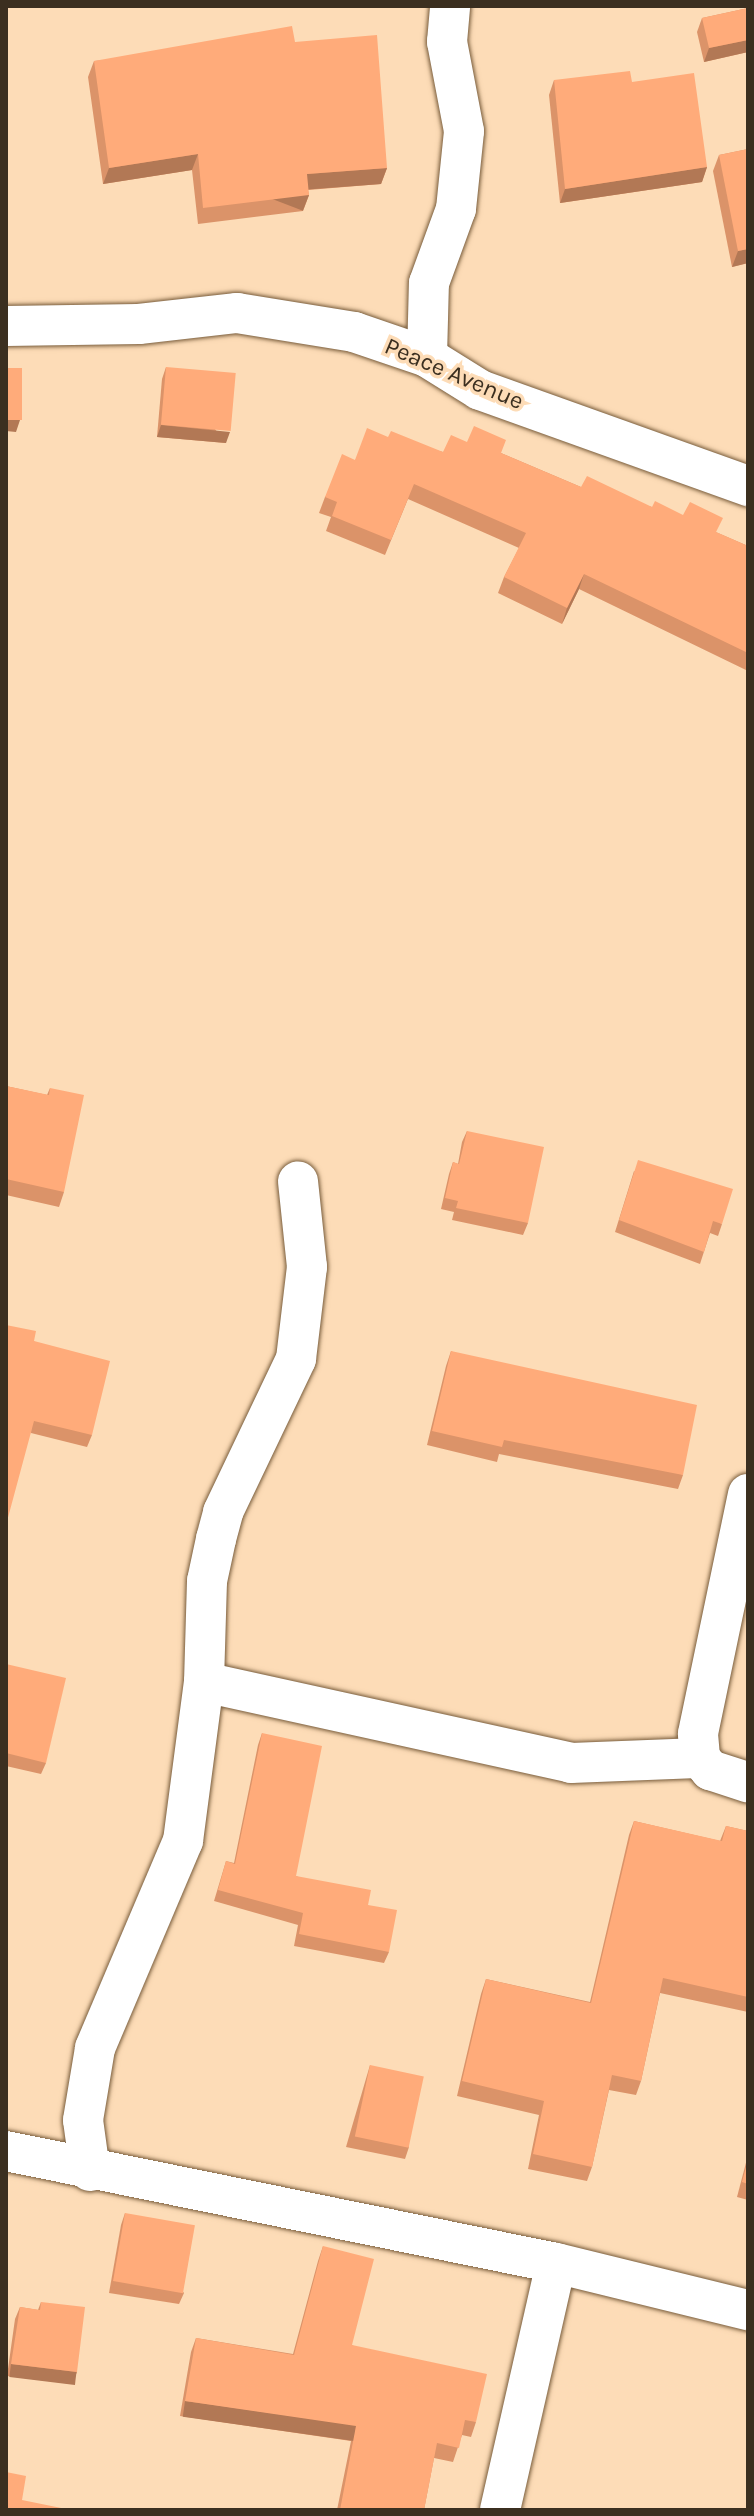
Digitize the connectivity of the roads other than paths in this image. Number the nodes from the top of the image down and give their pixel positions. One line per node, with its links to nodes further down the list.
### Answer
1 (450, 6): 3 (street)
2 (6, 326): 3 (street, Peace Avenue)
3 (427, 357): 4 (street, Peace Avenue)
4 (748, 486)
5 (298, 1181): 7 (street)
6 (748, 1494): 8 (street)
7 (204, 1682): 8 (street); 11 (street)
8 (700, 1758): 9 (street)
9 (748, 1782)
10 (6, 2151): 11 (street)
11 (90, 2171): 12 (street)
12 (556, 2263): 13 (street); 14 (street)
13 (748, 2310)
14 (500, 2510)

